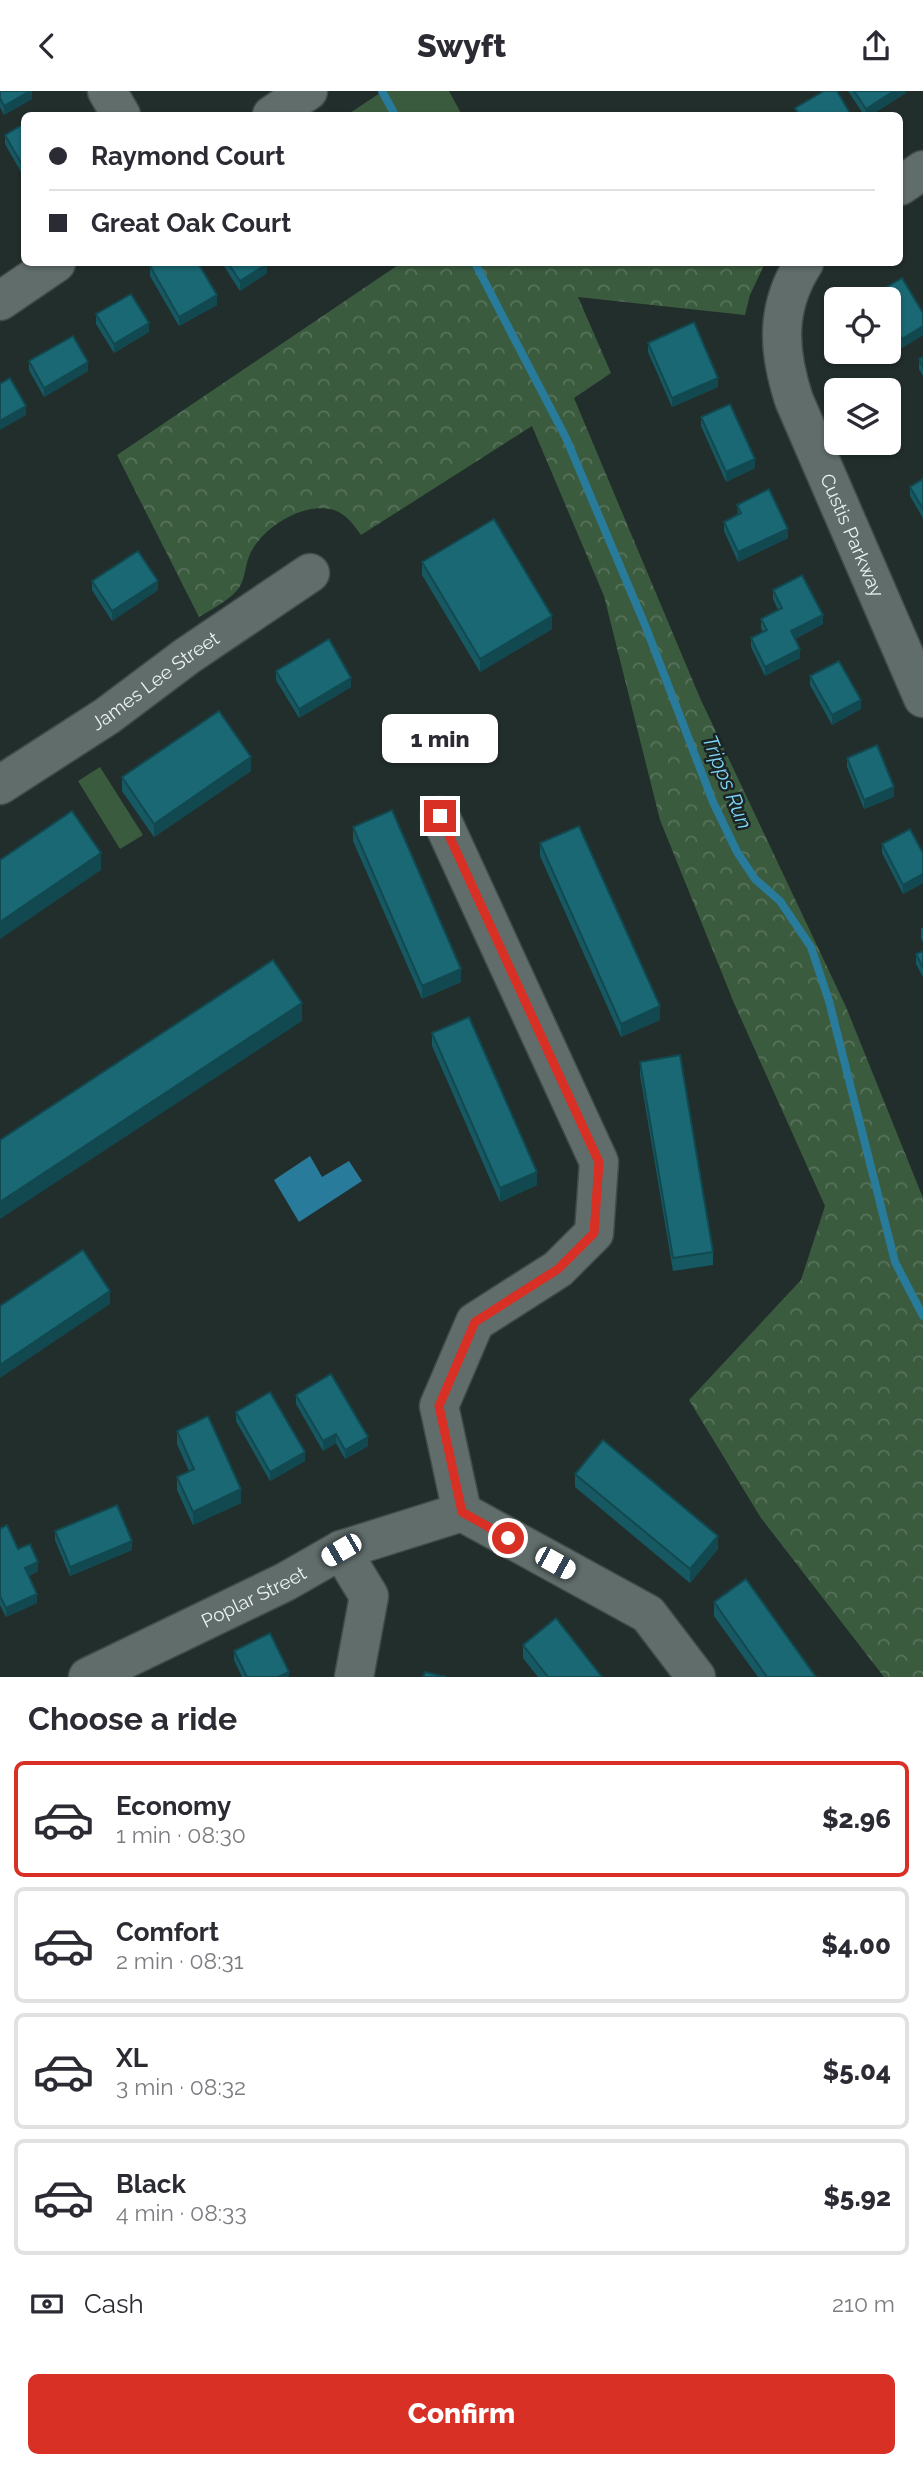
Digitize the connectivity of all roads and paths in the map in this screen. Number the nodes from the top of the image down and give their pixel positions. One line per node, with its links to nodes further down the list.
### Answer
1 (107, 91): 3 (street)
2 (308, 91): 4 (street)
3 (119, 112)
4 (276, 112)
5 (52, 266): 7 (street)
6 (802, 266): 9 (street, Custis Parkway)
7 (0, 301)
8 (310, 573): 10 (street, James Lee Street)
9 (923, 698)
10 (0, 785)
11 (440, 816): 12 (street)
12 (462, 1512): 13 (street, Poplar Street); 16 (street)
13 (341, 1550): 14 (street, Poplar Street); 15 (street)
14 (88, 1677)
15 (354, 1677)
16 (696, 1677)

